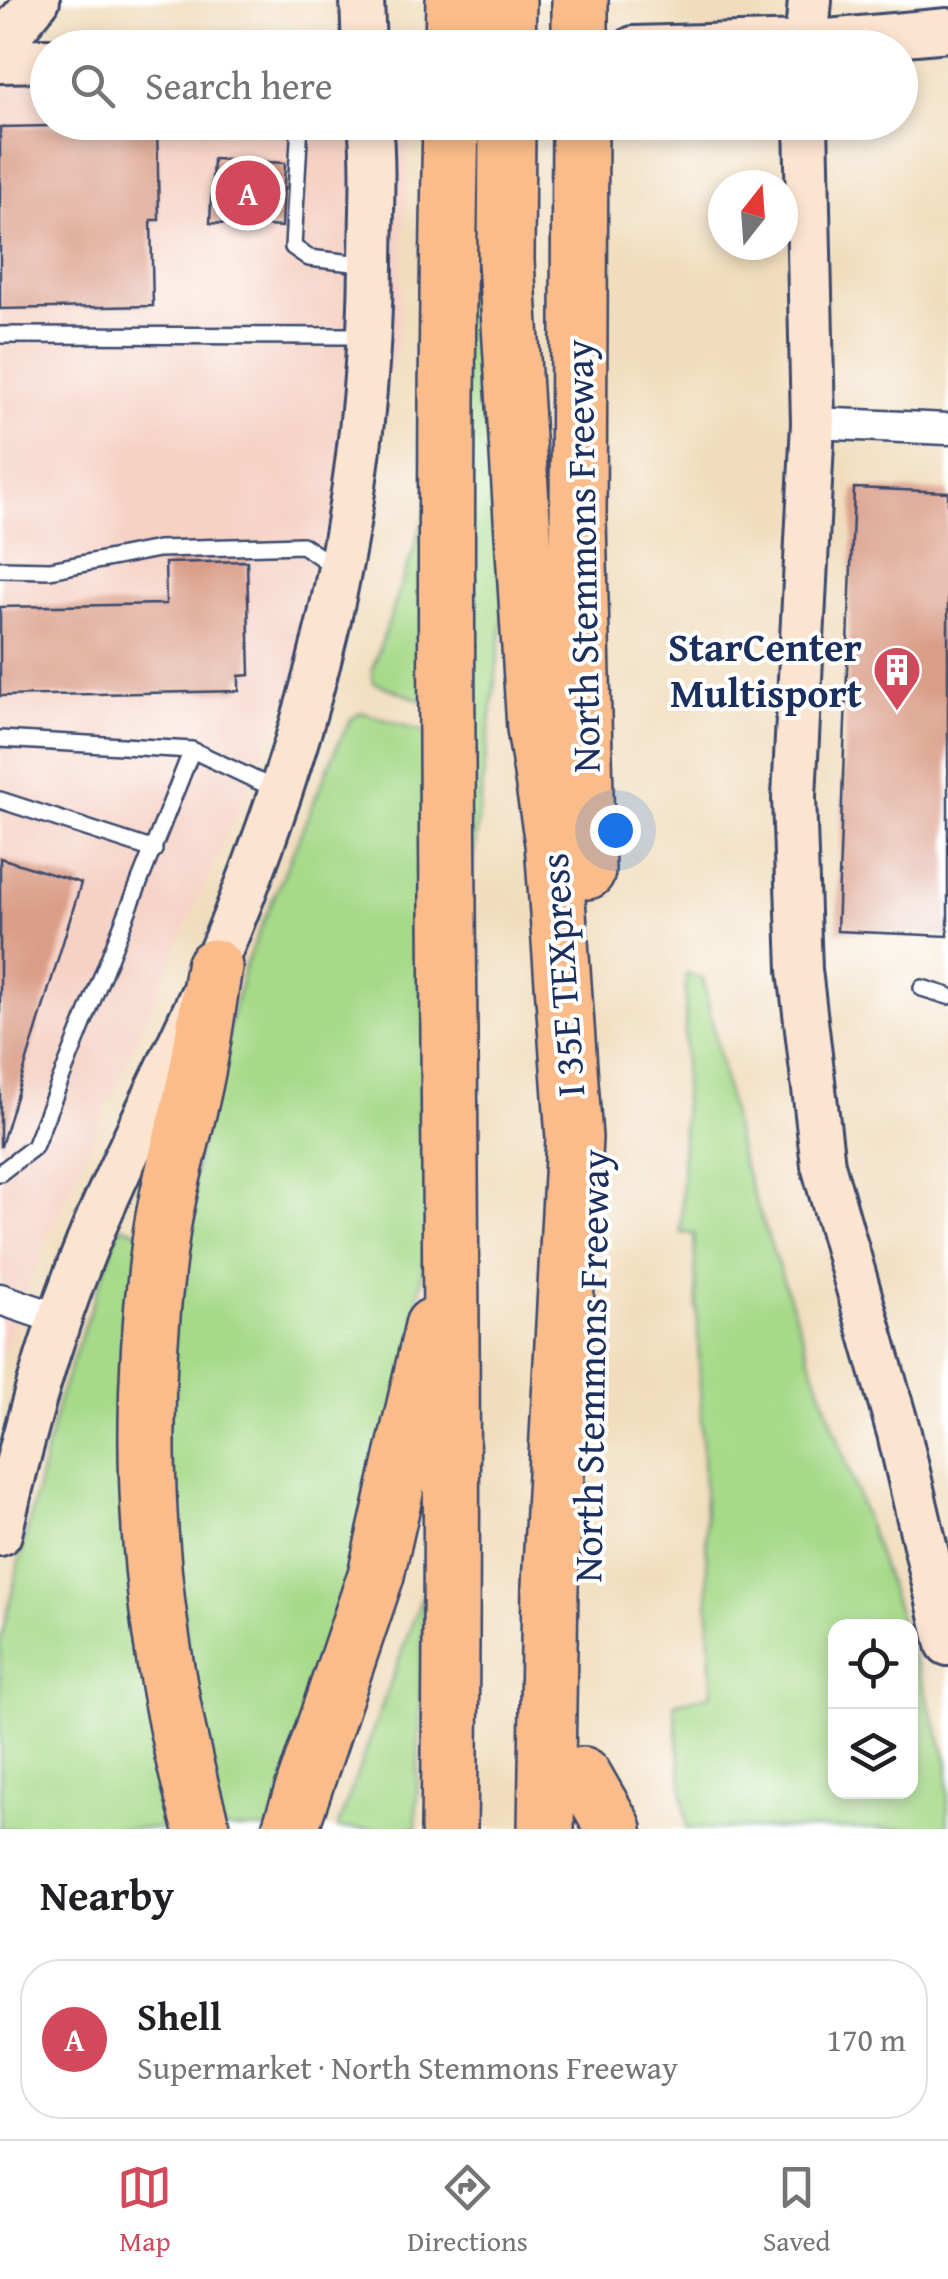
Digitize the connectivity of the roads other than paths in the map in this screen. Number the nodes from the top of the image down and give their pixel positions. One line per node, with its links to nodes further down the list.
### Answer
1 (38, 0): 14 (main road)
2 (362, 0): 7 (main road)
3 (454, 0): 8 (highway)
4 (508, 0): 9 (highway)
5 (580, 0): 10 (highway)
6 (810, 0): 11 (main road)
7 (363, 30)
8 (453, 30)
9 (508, 30)
10 (580, 30)
11 (807, 30)
12 (948, 30): 13 (main road)
13 (918, 33)
14 (0, 46)
15 (30, 60): 16 (main road)
16 (0, 61)
17 (299, 140): 23 (lane)
18 (372, 140): 23 (main road)
19 (451, 140): 39 (highway)
20 (507, 140): 48 (highway, I 35E TEXpress)
21 (580, 140): 44 (highway, North Stemmons Freeway)
22 (806, 140): 26 (main road)
23 (370, 266): 25 (main road)
24 (0, 334): 25 (lane)
25 (371, 337): 29 (main road)
26 (813, 423): 27 (street); 43 (main road)
27 (948, 429)
28 (0, 569): 29 (lane)
29 (342, 572): 32 (main road)
30 (0, 739): 31 (lane)
31 (192, 750): 32 (lane); 34 (lane)
32 (281, 792): 35 (main road)
33 (0, 800): 34 (lane)
34 (154, 850): 38 (lane)
35 (214, 968): 41 (main road); 45 (highway)
36 (922, 988): 37 (lane)
37 (948, 996)
38 (0, 1173)
39 (454, 1241): 46 (highway); 47 (highway)
40 (0, 1299): 41 (street)
41 (59, 1319): 42 (main road)
42 (0, 1534)
43 (948, 1644)
44 (583, 1775): 49 (highway, North Stemmons Freeway); 50 (highway)
45 (201, 1824)
46 (290, 1829)
47 (449, 1829)
48 (546, 1829)
49 (582, 1829)
50 (614, 1829)

